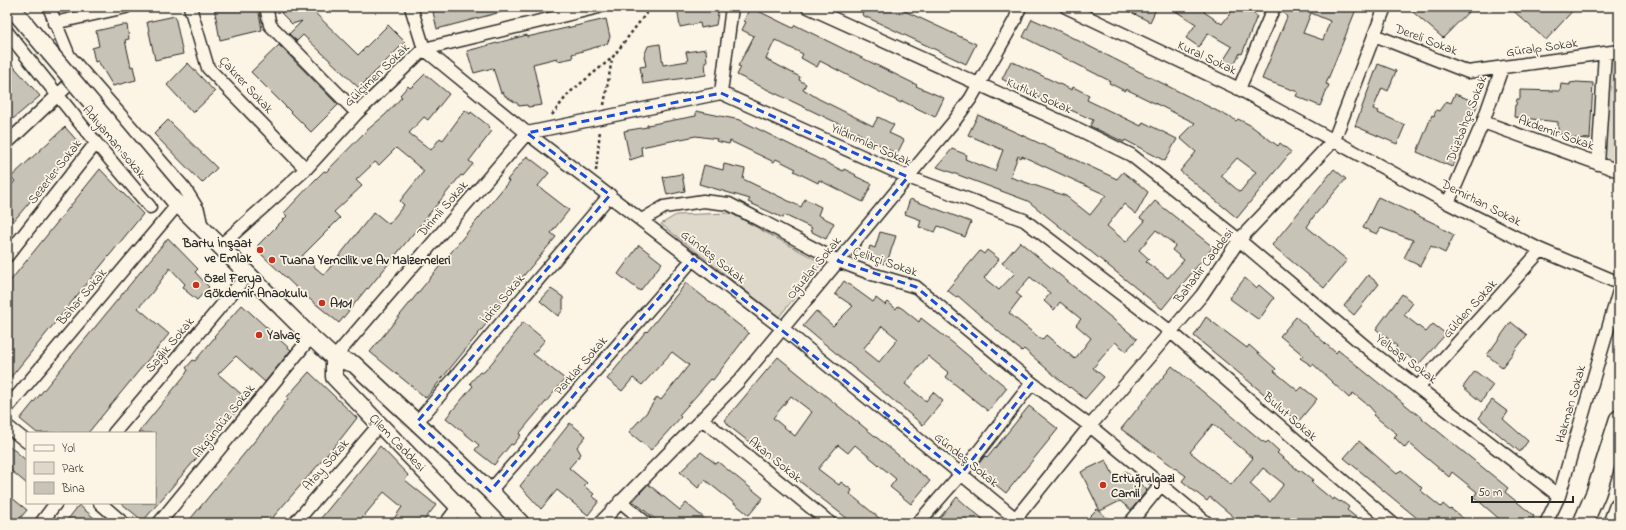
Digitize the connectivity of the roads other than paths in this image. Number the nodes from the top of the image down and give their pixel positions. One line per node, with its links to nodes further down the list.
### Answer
1 (11, 7): 38 (main road, bridge)
2 (49, 7): 14 (street)
3 (126, 7): 14 (street)
4 (190, 7): 34 (street, Çakırer Sokak)
5 (266, 7): 27 (street)
6 (411, 7): 17 (street)
7 (599, 7): 17 (street, Gülçimen Sokak)
8 (732, 7): 25 (street)
9 (808, 7): 23 (street, Kutluk Sokak)
10 (1020, 7): 23 (street, Oğuzlar Sokak)
11 (1066, 7): 24 (street, Kural Sokak)
12 (1274, 7): 24 (street)
13 (1385, 7): 16 (street, Bahadır Caddesi)
14 (54, 23): 21 (street)
15 (7, 32): 26 (street, Adıyaman sokak)
16 (1374, 35): 22 (street, Dereli Sokak); 30 (street, Bahadır Caddesi)
17 (424, 49): 27 (street, Gülçimen Sokak); 29 (street, Gündeş Sokak)
18 (1619, 51): 19 (street, Güralp Sokak)
19 (1605, 53): 20 (street, Güralp Sokak); 33 (street)
20 (1502, 68): 22 (street, Güralp Sokak); 28 (street, Düzbahçe Sokak)
21 (83, 72): 26 (street); 42 (street)
22 (1468, 72)
23 (978, 84): 36 (street, Oğuzlar Sokak); 43 (street, Kutluk Sokak)
24 (1239, 89): 30 (street, Kural Sokak)
25 (721, 93): 29 (street); 36 (street, Yıldırımlar Sokak)
26 (57, 94): 31 (street); 32 (street, Adıyaman sokak)
27 (357, 113): 34 (street, Gülçimen Sokak)
28 (1483, 122): 33 (street, Akdemir Sokak); 39 (street, Düzbahçe Sokak)
29 (527, 133): 37 (street, Gündeş Sokak); 55 (street, Dirimli Sokak)
30 (1334, 140): 39 (street, Demirhan Sokak); 43 (street, Bahadır Caddesi)
31 (7, 143)
32 (96, 143): 40 (street, Adıyaman sokak); 46 (street, Sezerler Sokak)
33 (1598, 164): 35 (street, Akdemir Sokak)
34 (306, 168): 44 (street, Gülçimen Sokak)
35 (1619, 171)
36 (908, 177): 48 (street, Oğuzlar Sokak); 53 (street, Yıldırımlar Sokak)
37 (610, 195): 41 (street, Gündeş Sokak); 61 (street, İdris Sokak)
38 (175, 202): 42 (main road); 58 (street, Bahar Sokak)
39 (1448, 203): 45 (street, Demirhan Sokak)
40 (150, 207)
41 (642, 220): 47 (street, Gündeş Sokak); 48 (street, Çelikçi Sokak)
42 (202, 228): 44 (main road)
43 (1239, 240): 53 (street, Bahadır Caddesi); 57 (street, Yelbaşı Sokak)
44 (220, 246): 49 (main road)
45 (1541, 250): 50 (street, Demirhan Sokak); 57 (street, Gülden Sokak)
46 (7, 256)
47 (693, 259): 52 (street, Gündeş Sokak); 69 (street, Parklar Sokak)
48 (838, 261): 52 (street, Oğuzlar Sokak); 56 (street, Çelikçi Sokak)
49 (248, 274): 54 (main road); 65 (street, Sağlık Sokak)
50 (1619, 283)
51 (1619, 291): 70 (street, Hakman Sokak)
52 (782, 328): 59 (street, Oğuzlar Sokak); 67 (street, Gündeş Sokak)
53 (1171, 332): 64 (street, Bahadır Caddesi); 90 (street, Bulut Sokak)
54 (310, 337): 55 (main road); 79 (street, Akgündüz Sokak)
55 (334, 358): 61 (main road); 62 (main road, Çilem Caddesi)
56 (1032, 383): 64 (street, Çelikçi Sokak); 67 (street)
57 (1419, 386): 70 (street, Yelbaşı Sokak)
58 (7, 408)
59 (702, 419): 71 (street, Oğuzlar Sokak); 86 (street, Akan Sokak)
60 (1619, 420): 92 (highway)
61 (417, 422): 69 (main road)
62 (379, 425): 74 (main road, Çilem Caddesi); 80 (street, Atay Sokak)
63 (7, 426): 66 (street)
64 (1090, 426): 68 (street, Çelikçi Sokak); 76 (street, Bahadır Caddesi)
65 (115, 432)
66 (26, 441)
67 (961, 474): 76 (street, Gündeş Sokak); 87 (street)
68 (1161, 485): 88 (street); 89 (street, Çelikçi Sokak)
69 (490, 491): 83 (main road)
70 (1559, 496): 91 (street, Hakman Sokak)
71 (620, 501): 84 (street, Oğuzlar Sokak); 85 (street)
72 (55, 504): 77 (street)
73 (101, 504): 78 (street)
74 (458, 507): 81 (street); 82 (main road, Çilem Caddesi)
75 (1619, 507): 93 (highway)
76 (1016, 521)
77 (41, 523)
78 (123, 523)
79 (159, 523)
80 (294, 523)
81 (446, 523)
82 (474, 523)
83 (521, 523)
84 (600, 523)
85 (646, 523)
86 (830, 523)
87 (918, 523)
88 (1130, 523)
89 (1207, 523)
90 (1392, 523)
91 (1546, 523)
92 (1583, 523)
93 (1612, 523)

